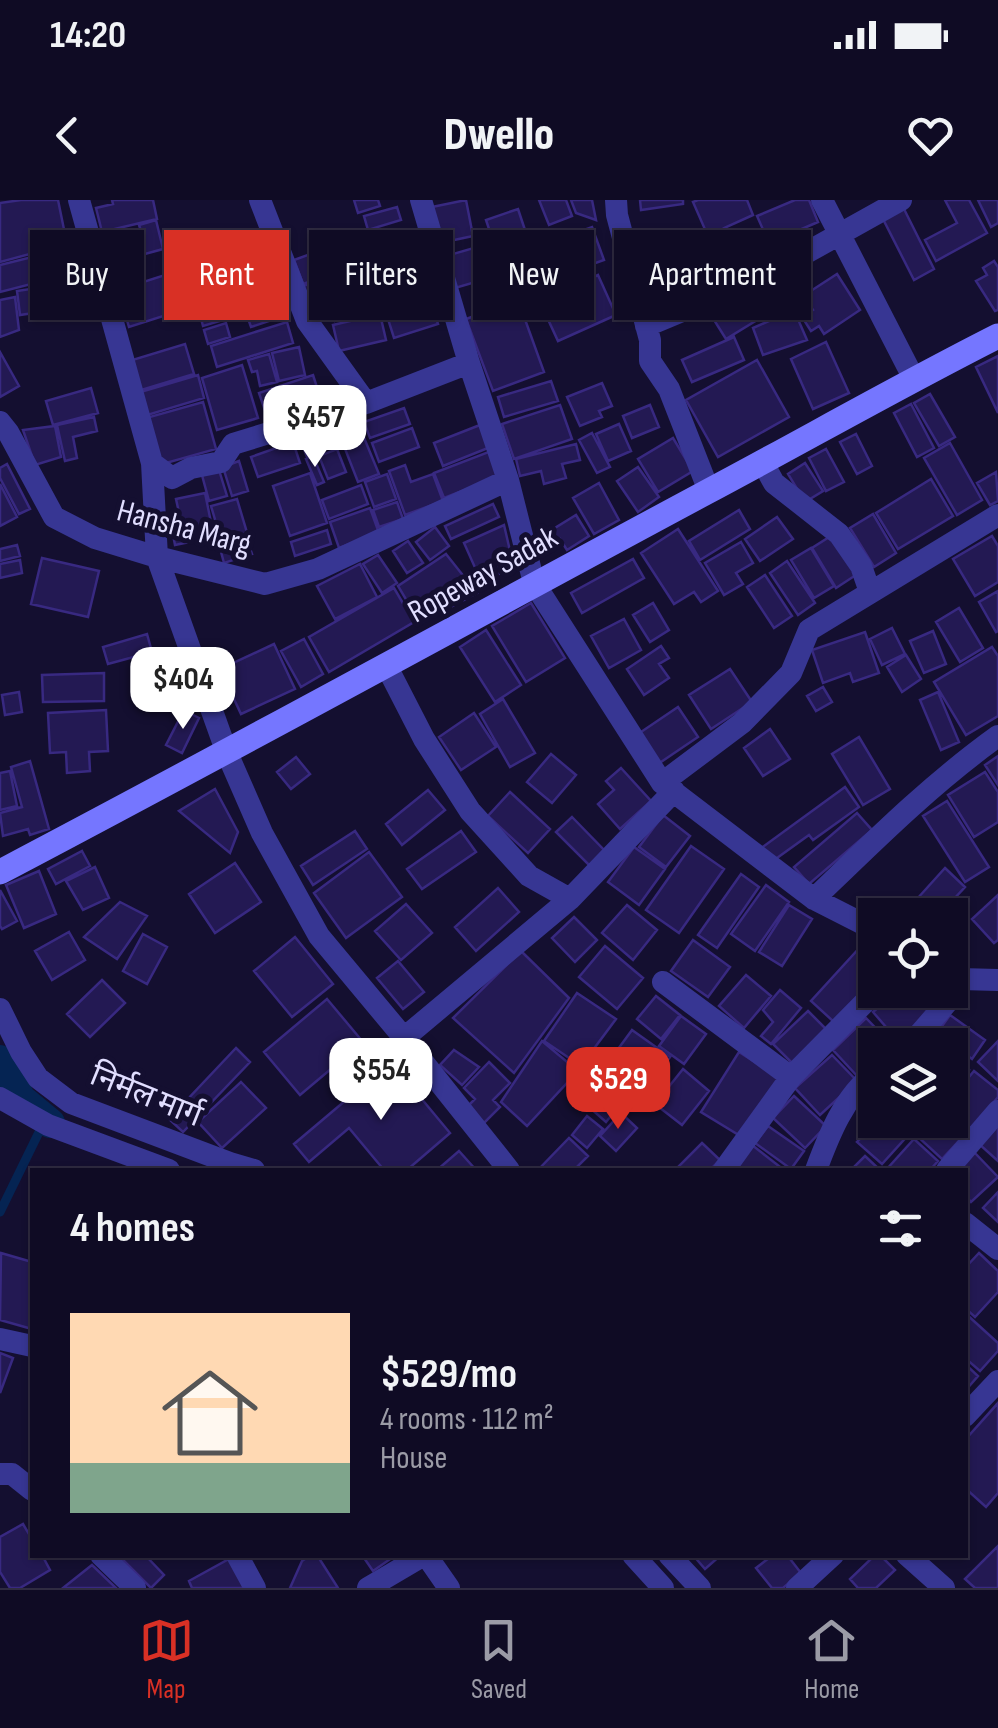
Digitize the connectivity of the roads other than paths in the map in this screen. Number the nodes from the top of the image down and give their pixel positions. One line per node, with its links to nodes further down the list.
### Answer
1 (79, 200): 15 (street)
2 (260, 200): 12 (street)
3 (421, 200): 10 (street)
4 (616, 200): 8 (street)
5 (822, 200): 7 (street)
6 (901, 200): 7 (street)
7 (838, 234): 8 (street); 11 (street)
8 (646, 326): 17 (street)
9 (998, 336): 11 (main road, Ropeway Sadak)
10 (469, 363): 12 (street); 16 (street)
11 (914, 379): 14 (main road, Ropeway Sadak)
12 (366, 403): 15 (street)
13 (0, 422): 19 (street, Hansha Marg)
14 (762, 461): 17 (main road, Ropeway Sadak); 21 (street)
15 (152, 462): 19 (street)
16 (508, 480): 19 (street, Hansha Marg); 20 (street)
17 (709, 491): 20 (main road, Ropeway Sadak)
18 (998, 515): 21 (street)
19 (158, 557): 24 (street)
20 (534, 583): 22 (main road, Ropeway Sadak); 25 (street)
21 (870, 592): 25 (street)
22 (386, 665): 24 (main road, Ropeway Sadak); 27 (street)
23 (998, 736): 28 (street)
24 (227, 753): 26 (main road, Ropeway Sadak); 37 (street)
25 (668, 787): 27 (street); 28 (street)
26 (0, 872)
27 (570, 898): 37 (street)
28 (814, 899): 29 (street)
29 (858, 921)
30 (968, 977): 31 (street)
31 (998, 980)
32 (663, 982): 38 (street)
33 (859, 1008): 38 (street)
34 (942, 1008): 36 (street)
35 (0, 1009): 43 (street, निर्मल मार्ग)
36 (925, 1028)
37 (404, 1038): 44 (street)
38 (791, 1077): 45 (street)
39 (858, 1090): 46 (street)
40 (0, 1098): 42 (street)
41 (998, 1111): 47 (street)
42 (164, 1168)
43 (247, 1168)
44 (507, 1168)
45 (725, 1168)
46 (817, 1168)
47 (949, 1168)
48 (968, 1225): 49 (street)
49 (998, 1250)
50 (0, 1339): 51 (street)
51 (30, 1346)
52 (998, 1381): 53 (street)
53 (968, 1413)
54 (0, 1474): 55 (street)
55 (30, 1488)
56 (104, 1558): 64 (street)
57 (240, 1558): 65 (street)
58 (420, 1558): 66 (street)
59 (427, 1558): 67 (street)
60 (636, 1558): 68 (street)
61 (672, 1558): 69 (street)
62 (830, 1558): 70 (street)
63 (910, 1558): 71 (street)
64 (135, 1588)
65 (255, 1588)
66 (368, 1588)
67 (449, 1588)
68 (663, 1588)
69 (700, 1588)
70 (797, 1588)
71 (944, 1588)

